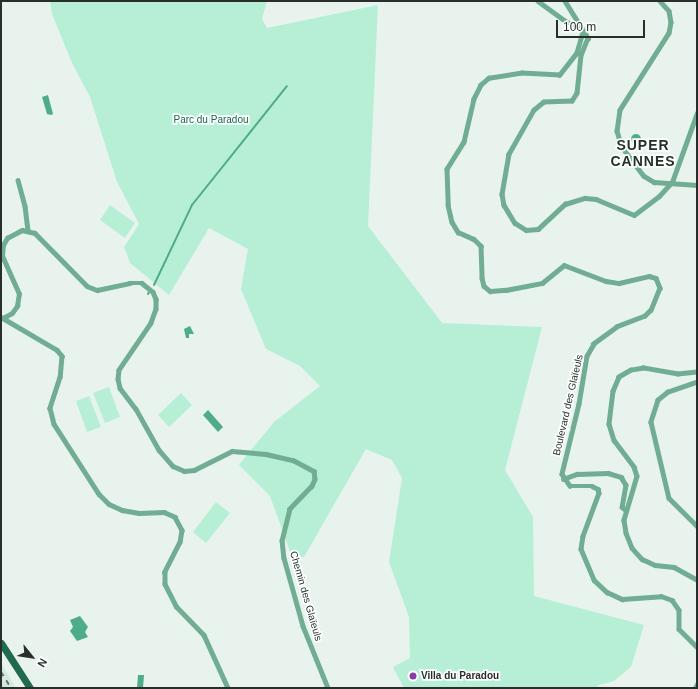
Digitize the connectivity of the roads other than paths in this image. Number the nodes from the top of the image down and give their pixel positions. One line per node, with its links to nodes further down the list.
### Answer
1 (538, 1): 4 (street)
2 (564, 1): 4 (street)
3 (660, 1): 8 (street)
4 (578, 26): 5 (street)
5 (583, 32): 8 (street); 14 (street, Boulevard des Glaïeuls)
6 (697, 113): 8 (street)
7 (18, 180): 10 (street)
8 (672, 182): 9 (street)
9 (697, 185)
10 (28, 230): 11 (street); 25 (street, Chemin des Glaïeuls)
11 (2, 318): 24 (street)
12 (697, 372): 15 (street)
13 (697, 382): 16 (street)
14 (563, 479): 15 (street); 19 (street)
15 (626, 510): 17 (street)
16 (697, 526)
17 (697, 580)
18 (1, 643): 23 (main road)
19 (697, 647)
20 (1, 649): 22 (main road)
21 (697, 684): 26 (street)
22 (26, 688)
23 (30, 688)
24 (228, 688)
25 (328, 688)
26 (695, 688)

